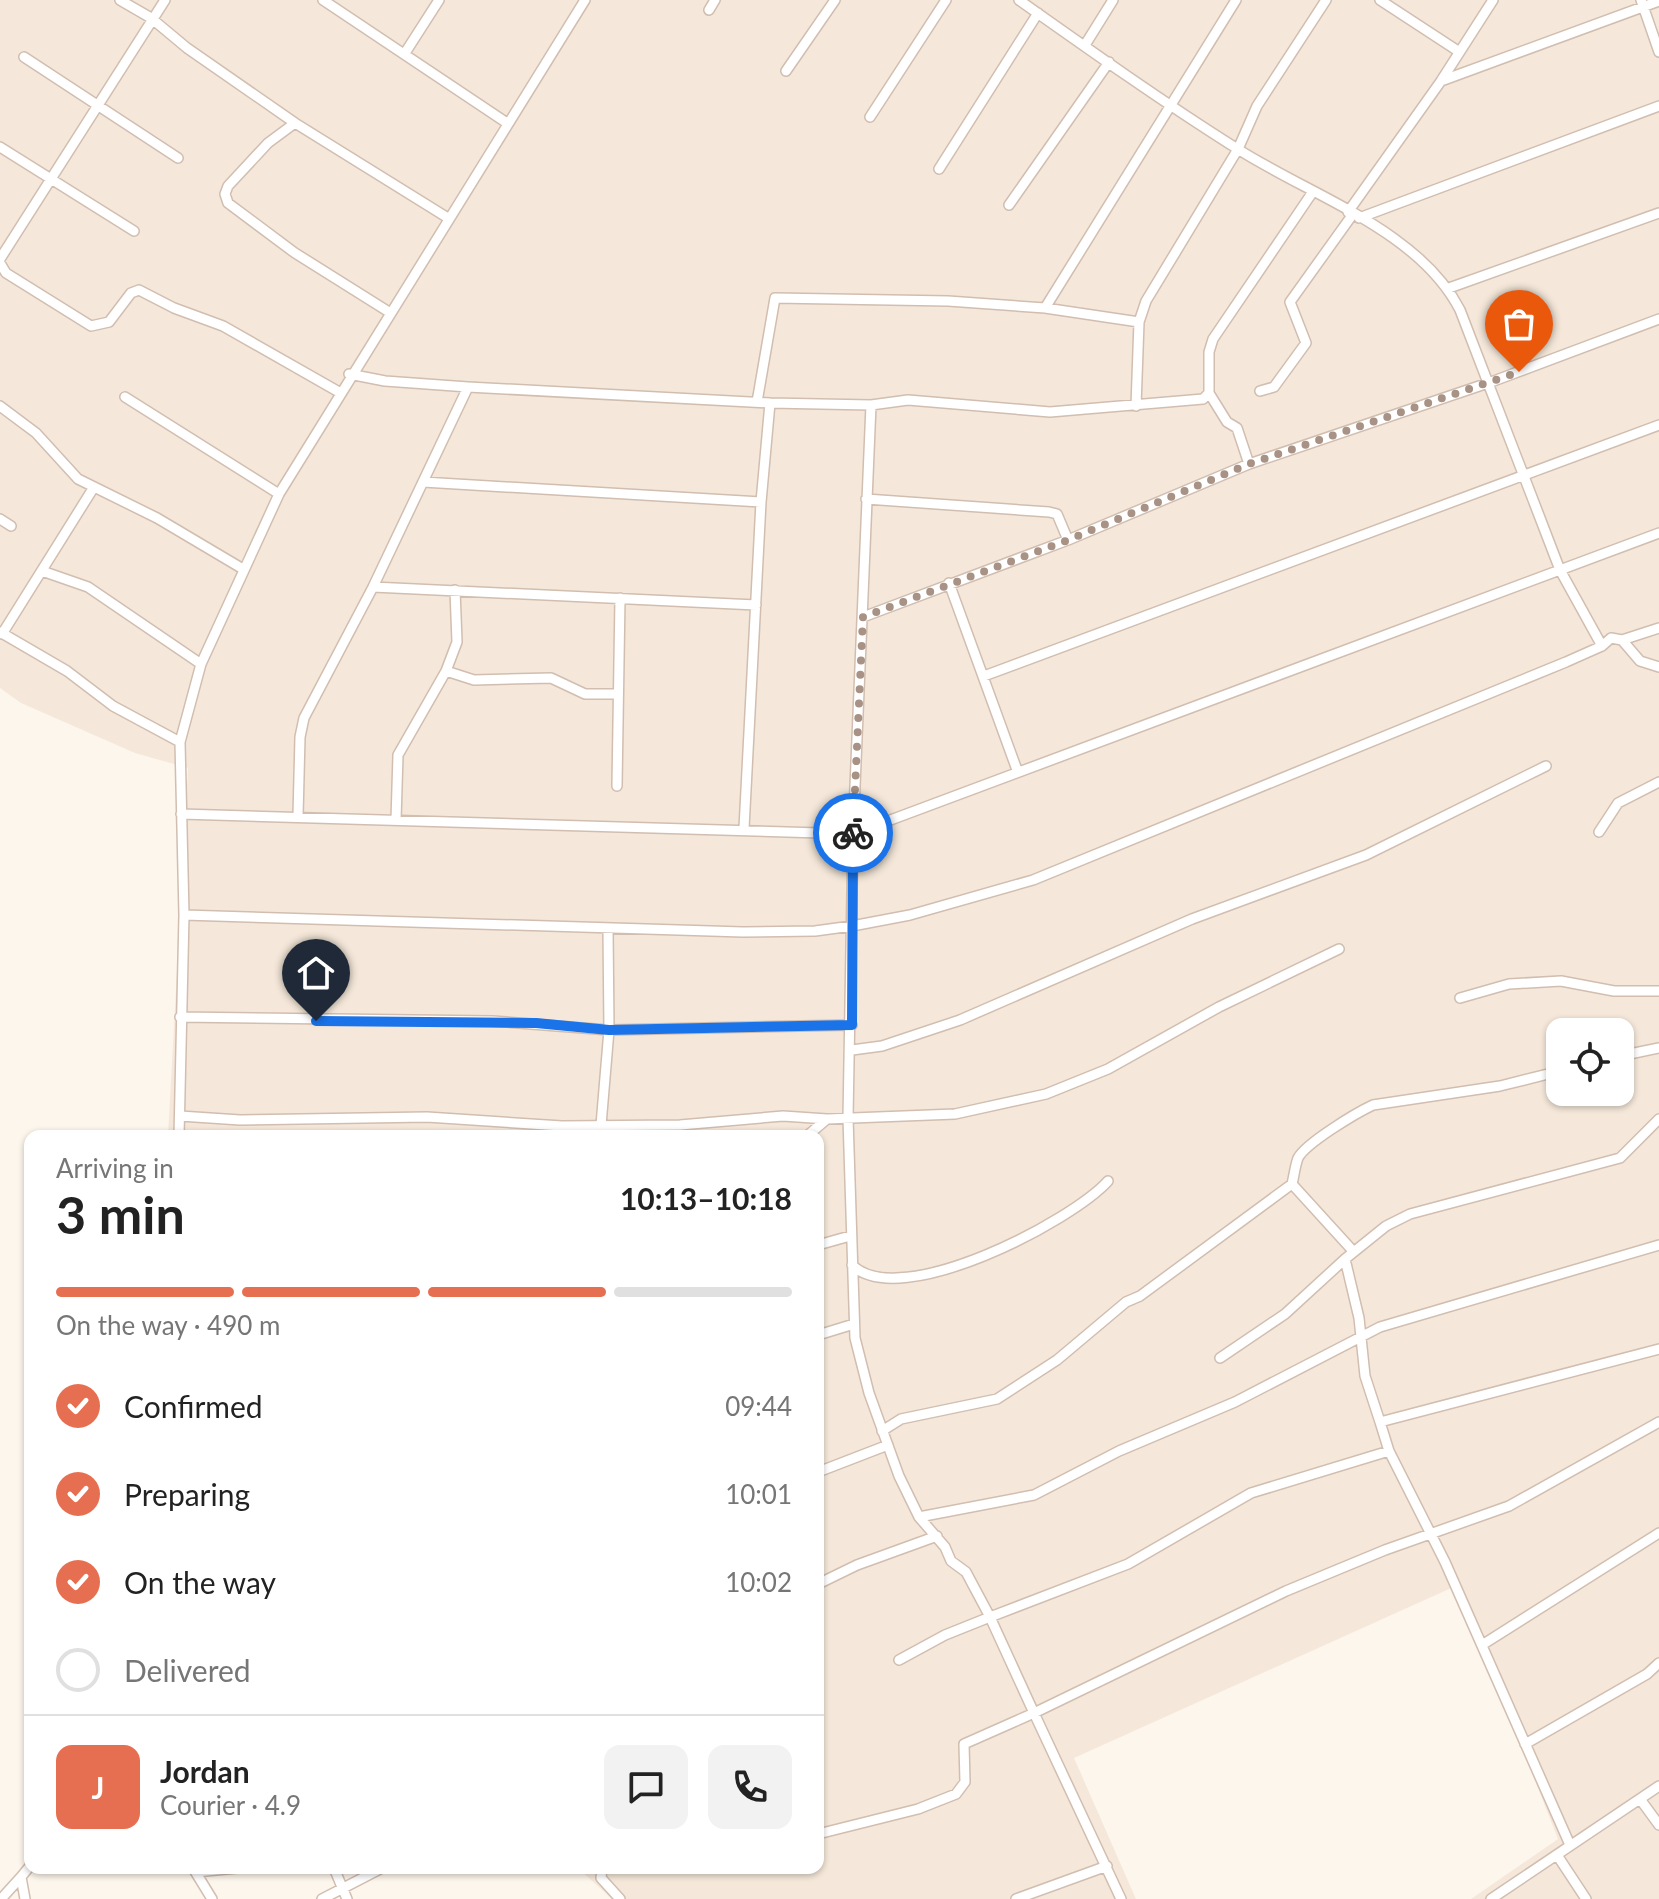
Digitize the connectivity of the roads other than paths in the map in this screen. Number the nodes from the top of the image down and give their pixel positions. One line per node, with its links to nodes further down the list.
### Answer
1 (120, 0): 20 (street)
2 (165, 0): 20 (street)
3 (323, 0): 24 (street)
4 (439, 0): 24 (street)
5 (585, 0): 34 (street)
6 (715, 0): 18 (street)
7 (835, 0): 27 (street)
8 (946, 0): 32 (street)
9 (1019, 0): 19 (street)
10 (1107, 0): 21 (street)
11 (1113, 0): 21 (street)
12 (1236, 0): 29 (street)
13 (1326, 0): 36 (street)
14 (1380, 0): 22 (street)
15 (1493, 0): 22 (street)
16 (1659, 1): 17 (street)
17 (1642, 4): 23 (street); 28 (street)
18 (709, 10)
19 (1038, 13): 21 (street); 38 (street)
20 (151, 18): 31 (street); 33 (street)
21 (1085, 45): 26 (street)
22 (1458, 51): 28 (street)
23 (1659, 52)
24 (405, 53): 34 (street)
25 (24, 57): 31 (street)
26 (1109, 62): 29 (street); 41 (street)
27 (786, 71)
28 (1441, 81): 43 (street)
29 (1170, 104): 36 (street); 48 (street)
30 (1659, 106): 43 (street)
31 (99, 108): 37 (street); 39 (street)
32 (870, 117)
33 (295, 123): 44 (street); 49 (street)
34 (507, 123): 44 (street)
35 (0, 147): 39 (street)
36 (1238, 149): 40 (street); 51 (street)
37 (178, 158)
38 (939, 169)
39 (51, 180): 45 (street); 46 (street)
40 (1312, 193): 43 (street); 57 (street)
41 (1009, 205)
42 (1659, 213): 47 (street)
43 (1353, 215): 47 (street); 55 (street)
44 (448, 218): 49 (street)
45 (134, 231)
46 (0, 261): 56 (street)
47 (1449, 288): 53 (street)
48 (1045, 308): 51 (street); 59 (street)
49 (389, 312): 52 (street)
50 (1659, 319): 53 (street)
51 (1139, 322): 63 (street)
52 (349, 374): 54 (street); 56 (street)
53 (1491, 382): 65 (street); 66 (street)
54 (468, 387): 59 (street); 67 (street)
55 (1260, 391)
56 (339, 392): 69 (street)
57 (1209, 393): 63 (street); 65 (street)
58 (125, 397): 69 (street)
59 (757, 402): 60 (street)
60 (770, 403): 61 (street); 71 (street)
61 (871, 405): 63 (street); 70 (street)
62 (0, 406): 68 (street)
63 (1136, 406)
64 (1659, 425): 66 (street)
65 (1249, 464): 75 (street)
66 (1526, 475): 77 (street); 92 (street)
67 (423, 482): 71 (street); 80 (street)
68 (94, 487): 76 (street); 78 (street)
69 (279, 494): 76 (street)
70 (866, 499): 75 (street); 84 (street)
71 (761, 502): 83 (street)
72 (0, 519): 73 (street)
73 (11, 526)
74 (1659, 533): 77 (street)
75 (1068, 540): 79 (street)
76 (243, 569): 89 (street)
77 (1560, 570): 88 (street); 96 (street)
78 (42, 571): 86 (street); 89 (street)
79 (949, 583): 84 (street); 92 (street)
80 (373, 587): 81 (street); 100 (street)
81 (455, 590): 82 (street); 91 (street)
82 (620, 598): 83 (street); 93 (street)
83 (756, 605): 102 (street)
84 (863, 617): 104 (street)
85 (1659, 628): 87 (street)
86 (1, 633): 94 (street)
87 (1622, 640): 88 (street); 90 (street)
88 (1602, 646): 106 (street)
89 (201, 664): 94 (street)
90 (1659, 667)
91 (446, 671): 93 (street); 101 (street)
92 (984, 676): 96 (street)
93 (616, 694): 98 (street)
94 (180, 742): 99 (street)
95 (1546, 766): 115 (street)
96 (1017, 770): 104 (street)
97 (1659, 782): 103 (street)
98 (617, 786)
99 (181, 814): 100 (street); 105 (street)
100 (298, 816): 101 (street)
101 (396, 820): 102 (street)
102 (744, 828): 104 (street)
103 (1599, 832)
104 (853, 834): 106 (street)
105 (184, 915): 107 (street); 111 (street)
106 (852, 926): 107 (street); 112 (street)
107 (608, 929): 113 (street)
108 (1339, 949): 119 (street)
109 (1659, 991): 110 (street)
110 (1460, 998)
111 (180, 1017): 113 (street); 118 (street)
112 (852, 1025): 113 (street); 115 (street)
113 (609, 1030): 122 (street)
114 (1659, 1048): 116 (street)
115 (852, 1050): 119 (street)
116 (1634, 1053)
117 (1546, 1074): 126 (street)
118 (180, 1116): 122 (street); 123 (street)
119 (848, 1118): 120 (street); 127 (street)
120 (827, 1119): 122 (street); 124 (street)
121 (1659, 1119): 130 (street)
122 (601, 1125)
123 (179, 1130)
124 (814, 1130)
125 (1108, 1181): 132 (street)
126 (1292, 1184): 130 (street); 140 (street)
127 (850, 1236): 128 (street); 132 (street)
128 (824, 1243)
129 (1659, 1245): 135 (street)
130 (1353, 1251): 131 (street)
131 (1345, 1259): 135 (street); 137 (street)
132 (852, 1265): 133 (street)
133 (854, 1324): 134 (street); 140 (street)
134 (824, 1333)
135 (1362, 1336): 138 (street); 144 (street)
136 (1659, 1349): 138 (street)
137 (1220, 1358)
138 (1380, 1422): 142 (street)
139 (1659, 1422): 146 (street)
140 (882, 1431): 141 (street)
141 (888, 1445): 143 (street); 144 (street)
142 (1389, 1451): 146 (street); 149 (street)
143 (824, 1470)
144 (919, 1517): 147 (street)
145 (1659, 1533): 150 (street)
146 (1432, 1534): 150 (street); 153 (street)
147 (937, 1536): 148 (street); 149 (street)
148 (824, 1581)
149 (990, 1617): 151 (street); 153 (street)
150 (1482, 1645): 154 (street)
151 (899, 1660)
152 (1659, 1663): 154 (street)
153 (1034, 1713): 158 (street); 161 (street)
154 (1525, 1744): 159 (street)
155 (1659, 1786): 156 (street)
156 (1640, 1799): 157 (street); 159 (street)
157 (1659, 1825)
158 (824, 1832)
159 (1570, 1845): 160 (street)
160 (1557, 1855): 176 (street); 177 (street)
161 (1107, 1866): 174 (street); 175 (street)
162 (24, 1873): 167 (street)
163 (196, 1874): 171 (street)
164 (337, 1874): 168 (street)
165 (374, 1874): 168 (street)
166 (601, 1874): 173 (street)
167 (21, 1877): 169 (street); 170 (street)
168 (346, 1894): 172 (street)
169 (1, 1899)
170 (25, 1899)
171 (212, 1899)
172 (322, 1899)
173 (620, 1899)
174 (1016, 1899)
175 (1121, 1899)
176 (1491, 1899)
177 (1586, 1899)

